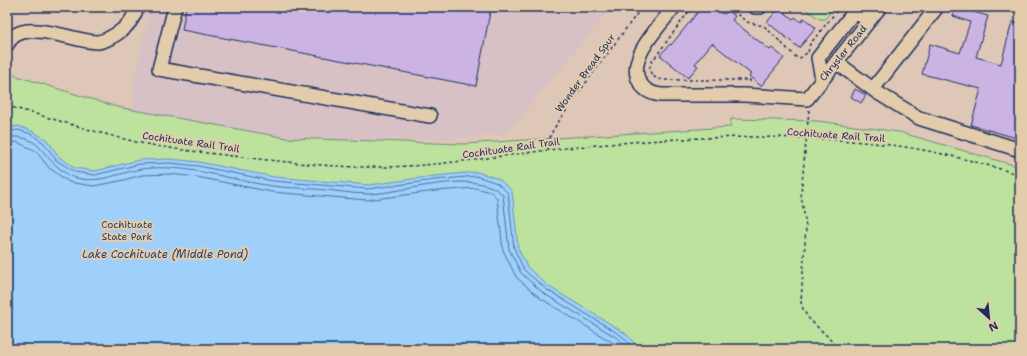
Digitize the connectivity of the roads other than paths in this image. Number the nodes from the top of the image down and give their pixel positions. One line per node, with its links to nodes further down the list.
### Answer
1 (138, 7): 9 (street)
2 (175, 7): 13 (street)
3 (674, 7): 11 (street, Chrysler Road)
4 (755, 7): 5 (street)
5 (760, 7)
6 (880, 7): 8 (street, Chrysler Road)
7 (937, 7): 12 (street)
8 (870, 20): 10 (street, Chrysler Road); 11 (street)
9 (7, 45)
10 (836, 62): 11 (street, Chrysler Road); 12 (street)
11 (822, 79)
12 (872, 89): 14 (street)
13 (430, 116)
14 (1020, 150)

